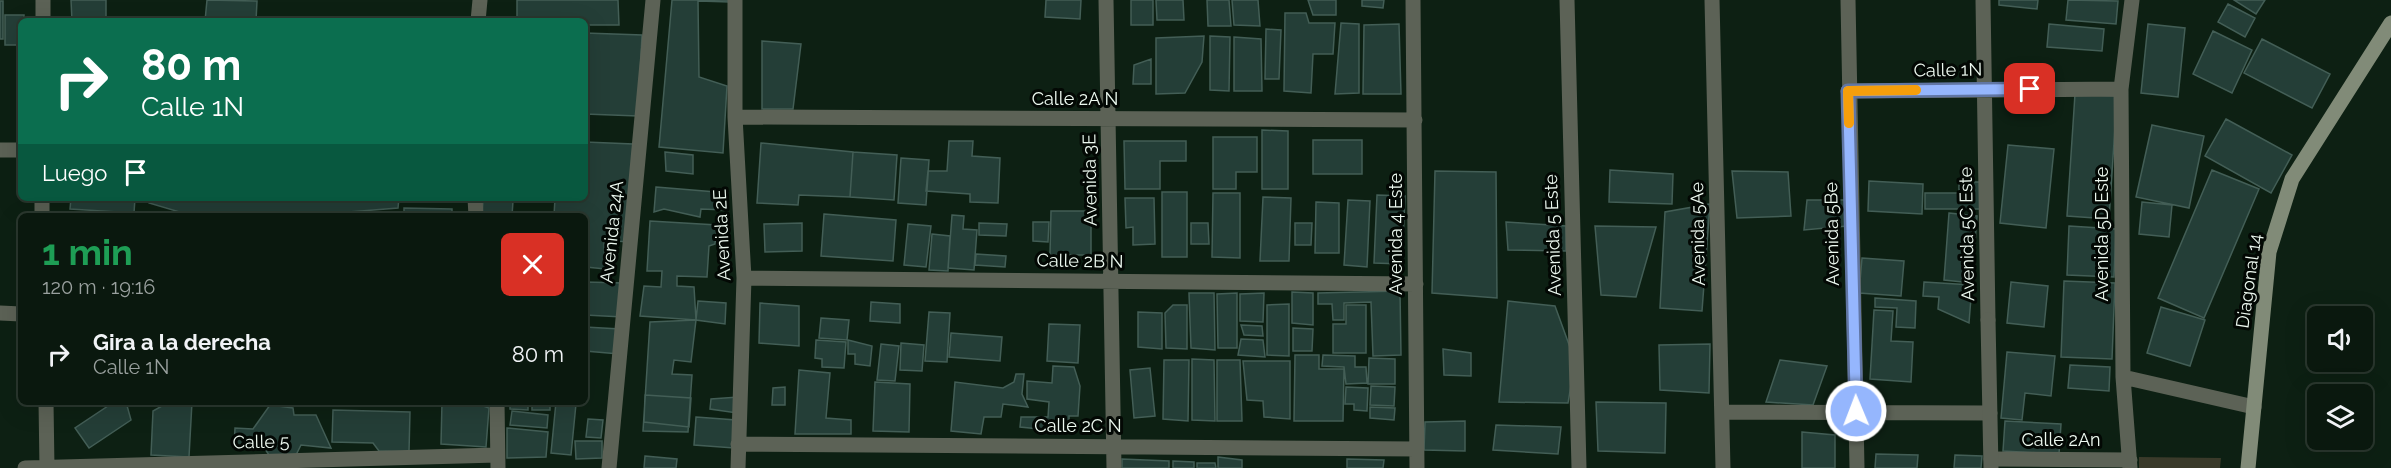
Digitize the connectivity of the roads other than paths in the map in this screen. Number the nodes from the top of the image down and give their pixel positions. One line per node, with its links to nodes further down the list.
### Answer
1 (43, 0): 12 (street)
2 (480, 0): 13 (street)
3 (653, 0): 43 (street, Avenida 24A)
4 (735, 0): 18 (street, Avenida 2E)
5 (1106, 0): 19 (street, Avenida 3E)
6 (1413, 0): 20 (street, Avenida 4 Este)
7 (1567, 0): 47 (street, Avenida 5 Este)
8 (1712, 0): 33 (street, Avenida 5Ae)
9 (1848, 0): 17 (street, Avenida 5Be)
10 (1983, 0): 15 (street, Avenida 5C Este)
11 (2132, 0): 16 (street, Avenida 5D Este)
12 (43, 18)
13 (478, 18)
14 (2391, 23): 31 (street, Diagonal 14)
15 (1984, 89): 16 (street, Calle 1N); 17 (street, Calle 1N); 34 (street, Avenida 5C Este)
16 (2121, 89): 28 (street, Avenida 5D Este)
17 (1848, 91): 32 (street, Avenida 5Be)
18 (735, 117): 19 (street, Calle 2A N); 23 (street, Avenida 2E)
19 (1108, 118): 20 (street, Calle 2A N); 24 (street, Avenida 3E)
20 (1415, 120): 25 (street, Avenida 4 Este)
21 (0, 150): 22 (street)
22 (18, 150)
23 (744, 278): 24 (street, Calle 2B N); 35 (street, Avenida 2E)
24 (1111, 281): 25 (street, Calle 2B N); 36 (street, Avenida 3E)
25 (1416, 284): 37 (street, Avenida 4 Este)
26 (0, 313): 27 (street)
27 (18, 314)
28 (2123, 377): 31 (street); 40 (street, Avenida 5D Este)
29 (46, 405): 41 (street)
30 (497, 405): 38 (street)
31 (2254, 407): 50 (street, Diagonal 14)
32 (1856, 411): 33 (street); 34 (street); 49 (street, Avenida 5Be)
33 (1722, 412): 48 (street, Avenida 5Ae)
34 (1990, 413): 39 (street, Avenida 5C Este)
35 (738, 444): 36 (street, Calle 2C N); 44 (street, Avenida 2E)
36 (1114, 446): 37 (street, Calle 2C N); 45 (street, Avenida 3E)
37 (1417, 449): 46 (street, Avenida 4 Este)
38 (497, 462): 41 (street, Calle 5)
39 (1991, 464): 40 (street, Calle 2An)
40 (2130, 464)
41 (47, 467): 42 (street, Calle 5)
42 (25, 468)
43 (609, 468)
44 (738, 468)
45 (1114, 468)
46 (1417, 468)
47 (1579, 468)
48 (1723, 468)
49 (1857, 468)
50 (2248, 468)

